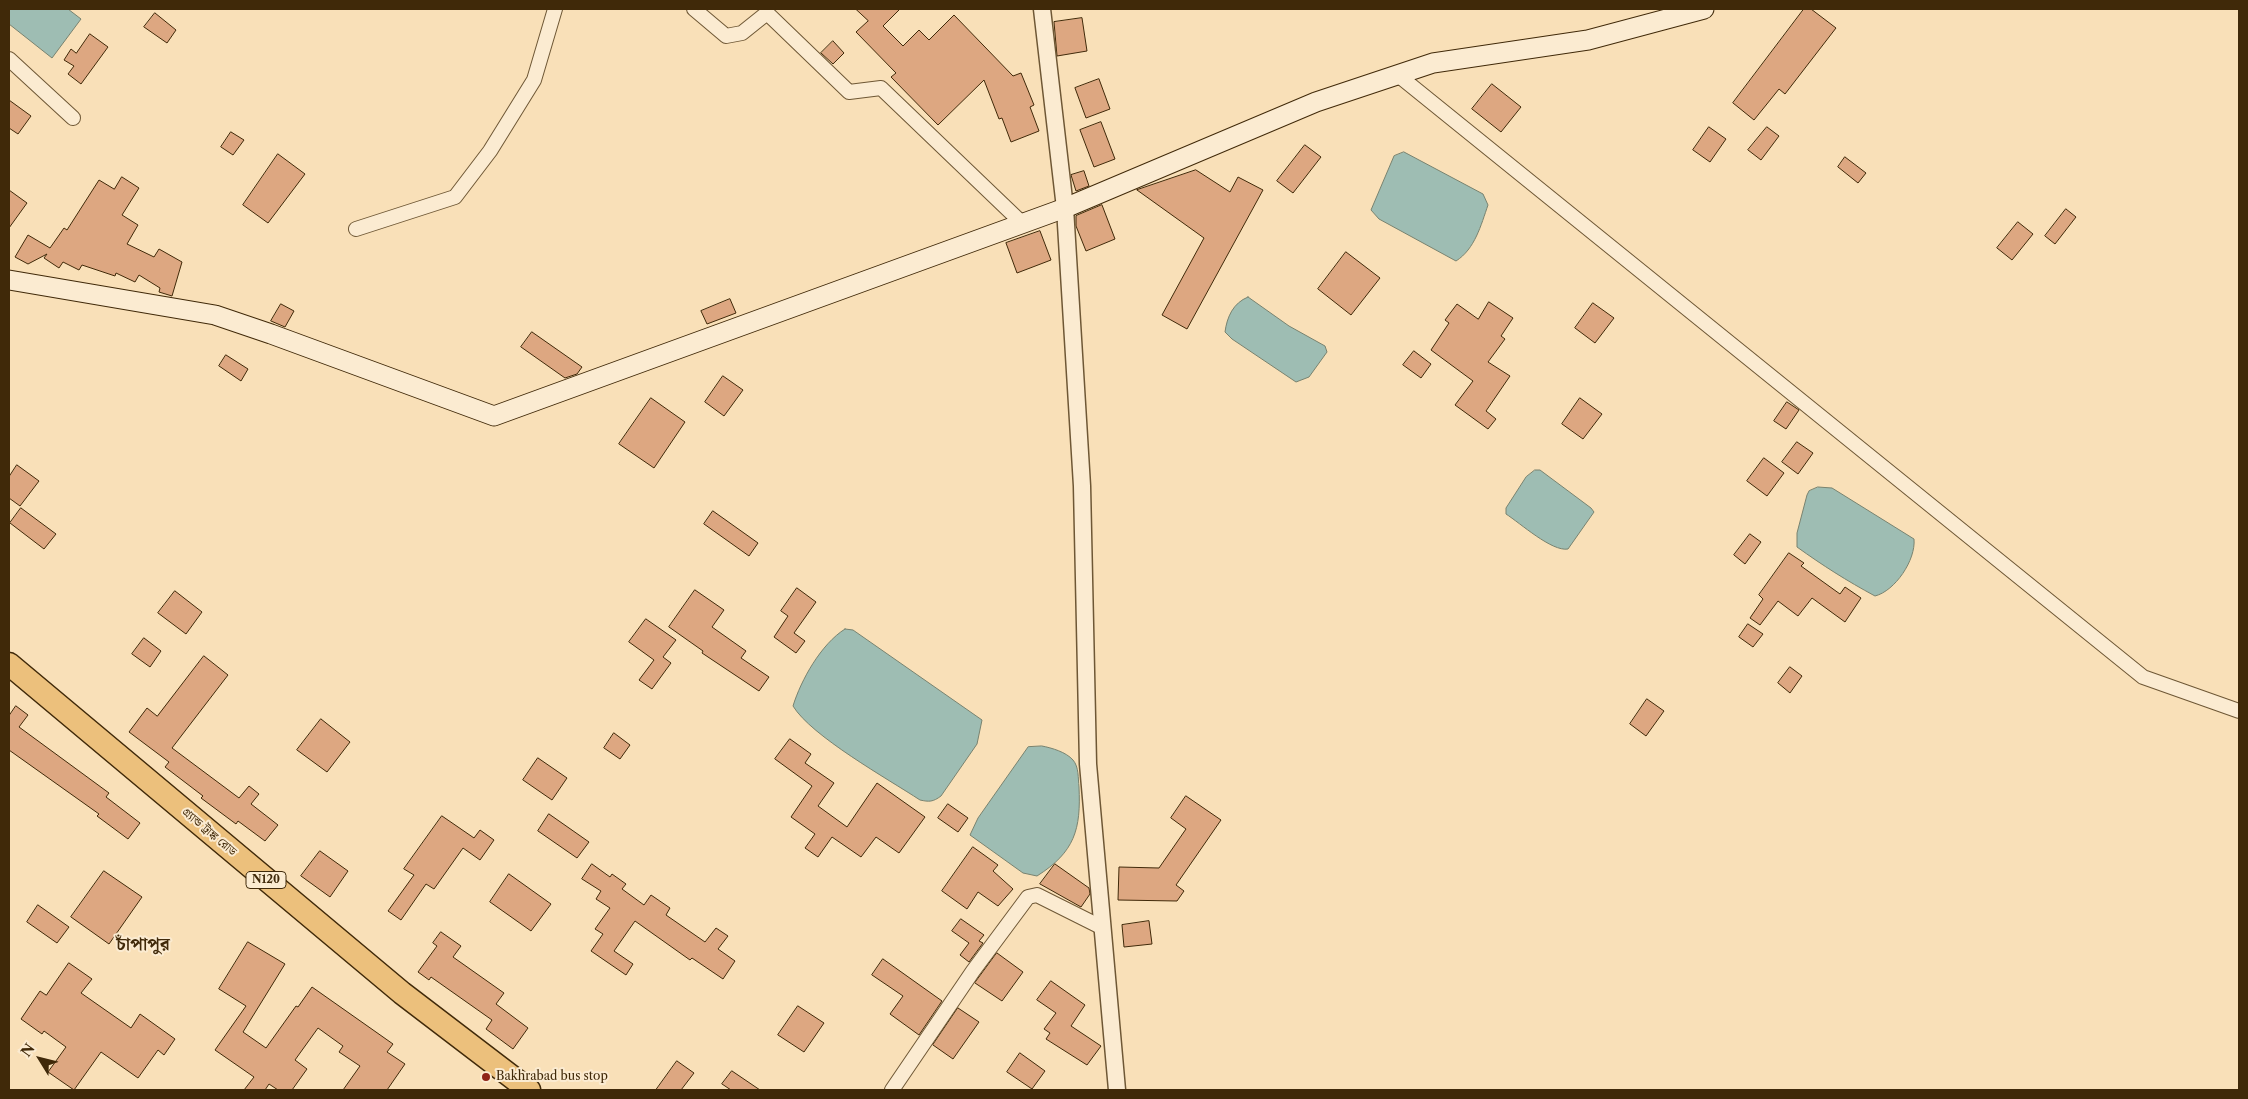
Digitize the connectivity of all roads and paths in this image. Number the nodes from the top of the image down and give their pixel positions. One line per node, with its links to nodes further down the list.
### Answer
1 (555, 9): 10 (street)
2 (694, 9): 9 (street)
3 (1042, 9): 8 (street)
4 (1704, 9): 6 (main road)
5 (9, 59): 7 (street)
6 (1398, 75): 8 (main road); 13 (street)
7 (73, 118)
8 (1065, 208): 9 (main road); 14 (street)
9 (1023, 224): 11 (main road)
10 (356, 229)
11 (9, 280)
12 (9, 664): 15 (highway, গ্র্যান্ড ট্রাঙ্ক রোড / N120)
13 (2239, 711)
14 (1103, 928): 16 (street); 17 (street)
15 (529, 1090)
16 (892, 1090)
17 (1117, 1090)

